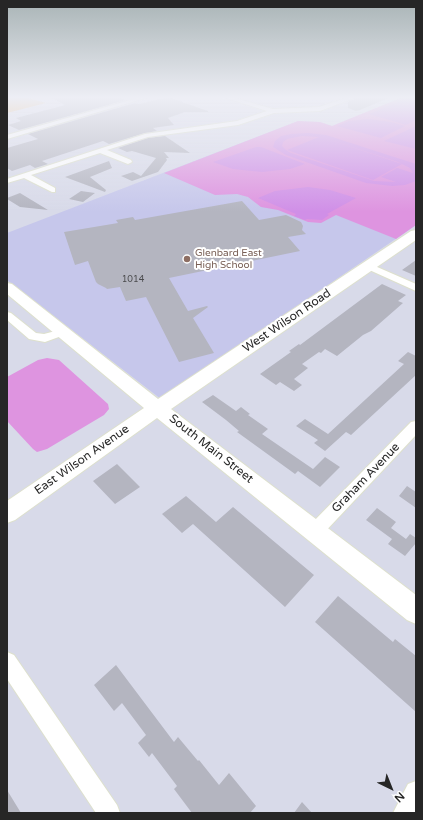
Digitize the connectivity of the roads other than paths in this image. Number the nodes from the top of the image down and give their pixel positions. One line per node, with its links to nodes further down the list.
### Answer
1 (143, 135): 4 (street)
2 (192, 135): 3 (street)
3 (194, 138)
4 (100, 150): 5 (street); 6 (street)
5 (128, 162)
6 (25, 175): 7 (street); 8 (street)
7 (7, 181)
8 (52, 190)
9 (416, 234): 10 (street, West Wilson Road)
10 (368, 266): 12 (street); 15 (street, West Wilson Road)
11 (7, 287): 14 (street, South Main Street)
12 (416, 288)
13 (7, 315): 14 (street)
14 (63, 332): 15 (street, South Main Street)
15 (158, 409): 17 (street, East Wilson Avenue); 18 (street, South Main Street)
16 (416, 426): 18 (street, Graham Avenue)
17 (7, 513)
18 (315, 531): 19 (street, South Main Street)
19 (416, 611)
20 (7, 662): 22 (street)
21 (416, 792): 23 (street)
22 (109, 813)
23 (404, 813)

